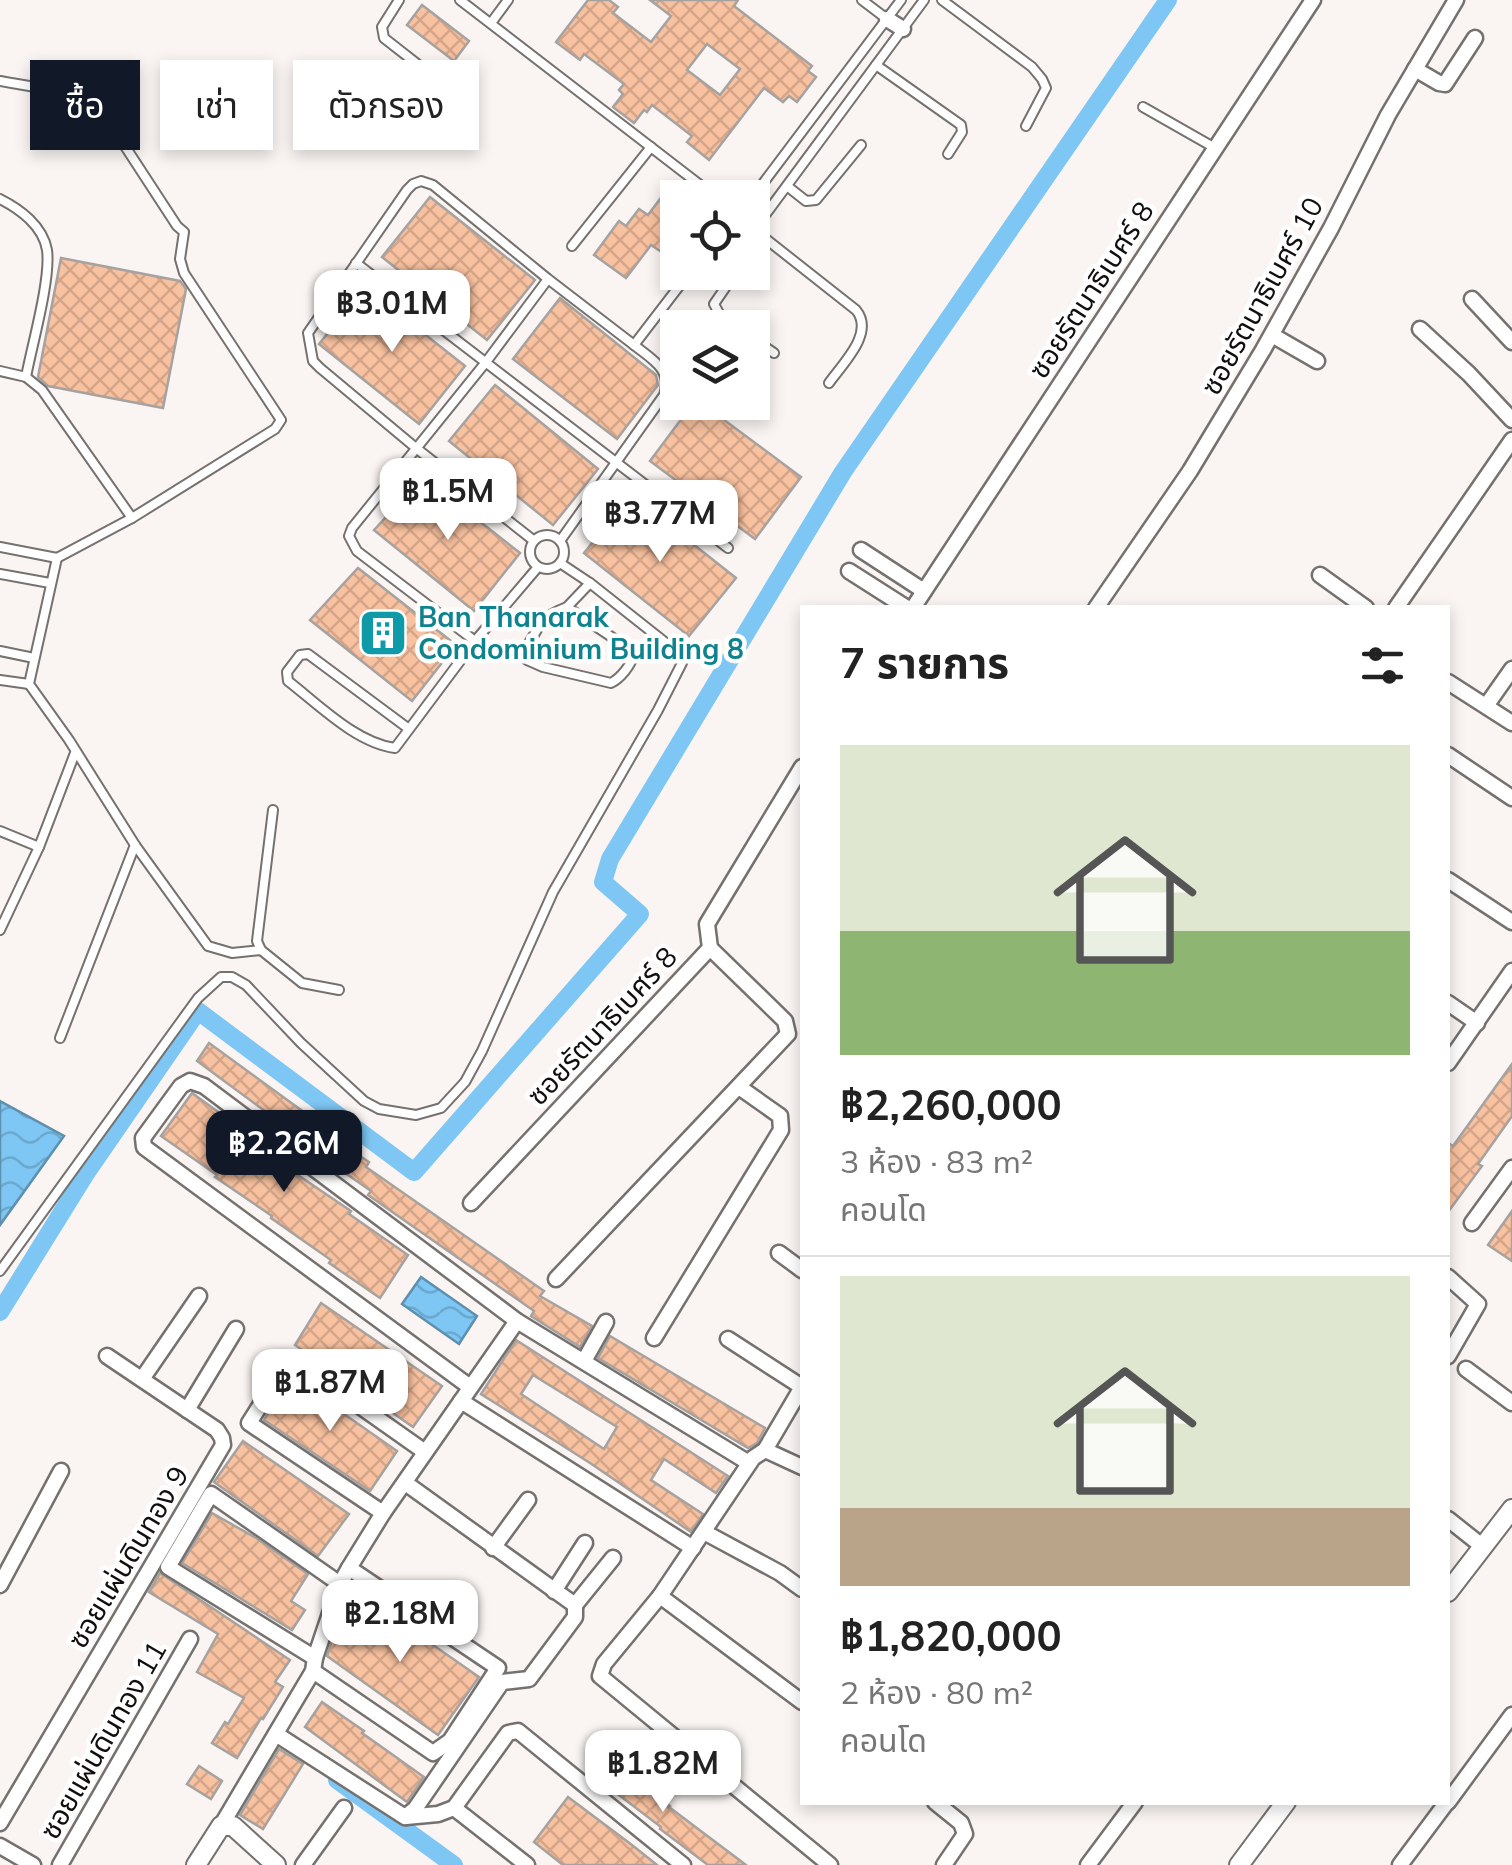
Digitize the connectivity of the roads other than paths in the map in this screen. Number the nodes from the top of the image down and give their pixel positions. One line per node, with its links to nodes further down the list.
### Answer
1 (399, 0): 14 (lane)
2 (460, 0): 11 (lane)
3 (508, 0): 11 (lane)
4 (862, 0): 10 (lane)
5 (901, 0): 10 (lane)
6 (924, 0): 12 (lane)
7 (942, 0): 21 (lane)
8 (1313, 0): 24 (street, ซอยรัตนาธิเบศร์ 8)
9 (1456, 0): 16 (street, ซอยรัตนาธิเบศร์ 10)
10 (888, 19): 12 (street); 17 (lane)
11 (491, 23): 23 (lane)
12 (903, 29): 15 (lane)
13 (1474, 38): 16 (street)
14 (412, 60)
15 (876, 65): 19 (lane); 25 (lane)
16 (1415, 69): 40 (street, ซอยรัตนาธิเบศร์ 10)
17 (840, 80): 19 (lane); 26 (lane)
18 (0, 81): 54 (lane)
19 (856, 91): 27 (lane)
20 (1142, 107): 24 (lane)
21 (1026, 126)
22 (861, 145): 30 (lane)
23 (652, 147): 28 (lane); 34 (lane)
24 (1215, 148): 68 (street, ซอยรัตนาธิเบศร์ 8)
25 (948, 154)
26 (781, 158): 27 (lane); 29 (lane)
27 (798, 172): 30 (lane)
28 (694, 180)
29 (765, 180)
30 (788, 186): 32 (lane)
31 (0, 199): 48 (lane)
32 (770, 211)
33 (770, 242): 49 (lane)
34 (572, 246)
35 (356, 263): 36 (lane); 46 (lane); 52 (lane)
36 (548, 279): 42 (lane); 46 (lane)
37 (676, 290): 42 (lane)
38 (1472, 299): 41 (street)
39 (1420, 329): 50 (street)
40 (1272, 335): 45 (street); 71 (street, ซอยรัตนาธิเบศร์ 10)
41 (1512, 342)
42 (634, 346): 53 (lane)
43 (770, 351): 44 (lane)
44 (774, 354)
45 (1317, 361)
46 (486, 362): 52 (lane); 53 (lane)
47 (0, 371): 48 (lane)
48 (26, 377): 54 (lane)
49 (828, 383)
50 (1512, 420)
51 (1512, 440): 73 (street)
52 (416, 448): 55 (lane); 75 (lane)
53 (615, 462): 56 (lane); 58 (lane)
54 (132, 518): 60 (lane)
55 (533, 540): 56 (lane); 62 (lane)
56 (560, 541): 61 (lane)
57 (0, 547): 60 (lane)
58 (728, 548)
59 (861, 550): 68 (street)
60 (56, 558): 66 (lane)
61 (560, 563): 62 (lane); 67 (lane)
62 (538, 567): 75 (lane)
63 (849, 571): 69 (street)
64 (0, 574): 66 (lane)
65 (1320, 576): 72 (street)
66 (50, 583): 77 (lane)
67 (590, 583): 74 (lane); 110 (lane)
68 (924, 591): 70 (street, ซอยรัตนาธิเบศร์ 8)
69 (905, 605)
70 (912, 605)
71 (1098, 605)
72 (1362, 605)
73 (1398, 605)
74 (567, 607): 74 (lane)
75 (476, 640): 84 (lane)
76 (0, 651): 77 (lane)
77 (34, 658): 81 (lane)
78 (1512, 669): 82 (street)
79 (0, 680): 81 (lane)
80 (1450, 683): 82 (street)
81 (29, 684): 85 (lane)
82 (1486, 706): 83 (street)
83 (1512, 724)
84 (409, 729): 84 (lane)
85 (75, 752): 91 (lane); 92 (lane)
86 (1450, 757): 88 (street)
87 (800, 770): 96 (street, ซอยรัตนาธิเบศร์ 8)
88 (1512, 798)
89 (273, 810): 97 (lane)
90 (0, 831): 92 (lane)
91 (135, 845): 97 (lane); 102 (lane)
92 (39, 847): 95 (lane)
93 (1450, 881): 94 (street)
94 (1512, 922)
95 (0, 930)
96 (710, 948): 104 (street); 106 (street, ซอยรัตนาธิเบศร์ 8)
97 (260, 950): 99 (lane)
98 (1512, 972): 101 (street)
99 (339, 990)
100 (1450, 1004): 101 (street)
101 (1478, 1023): 103 (street)
102 (60, 1038)
103 (1450, 1060)
104 (739, 1087): 111 (street); 117 (street)
105 (1512, 1168): 107 (street)
106 (471, 1203)
107 (1472, 1223)
108 (779, 1253): 109 (street)
109 (800, 1269)
110 (0, 1271)
111 (556, 1279)
112 (1450, 1279): 119 (street)
113 (199, 1296): 123 (street)
114 (517, 1320): 121 (street); 125 (street); 125 (street)
115 (606, 1322): 121 (street)
116 (236, 1329): 129 (street)
117 (654, 1338)
118 (728, 1339): 124 (street)
119 (1450, 1353)
120 (107, 1356): 123 (street, ซอยแผ่นดินทอง 9)
121 (584, 1361): 132 (street)
122 (1466, 1369): 128 (street)
123 (142, 1379): 129 (street, ซอยแผ่นดินทอง 9)
124 (800, 1386)
125 (470, 1387): 127 (street)
126 (800, 1390): 130 (street)
127 (461, 1400): 131 (street); 144 (street)
128 (1512, 1403)
129 (187, 1410): 167 (street, ซอยแผ่นดินทอง 9)
130 (765, 1450): 132 (street); 133 (street)
131 (425, 1452): 138 (street); 138 (street)
132 (749, 1463): 140 (street)
133 (800, 1465)
134 (60, 1472): 148 (street)
135 (411, 1487): 143 (street)
136 (528, 1500): 143 (street)
137 (1512, 1508): 142 (street)
138 (382, 1513): 146 (street)
139 (1450, 1521): 142 (street)
140 (704, 1532): 144 (street); 149 (street)
141 (585, 1543): 151 (street)
142 (1482, 1546): 150 (street)
143 (493, 1548): 151 (street)
144 (693, 1548): 152 (street)
145 (613, 1558): 153 (street)
146 (349, 1568): 147 (street); 155 (street)
147 (340, 1584): 155 (street); 155 (street)
148 (0, 1586)
149 (800, 1588)
150 (1450, 1589)
151 (554, 1590): 153 (street)
152 (660, 1596): 156 (street); 177 (street)
153 (576, 1606): 166 (street)
154 (190, 1639): 171 (street, ซอยแผ่นดินทอง 11)
155 (314, 1664): 158 (street)
156 (800, 1701)
157 (1512, 1716): 159 (street)
158 (276, 1734): 166 (street); 168 (street)
159 (1450, 1798)
160 (939, 1805): 178 (street)
161 (1133, 1805): 179 (street)
162 (1284, 1805): 180 (street)
163 (1445, 1805): 181 (street)
164 (344, 1808): 174 (street)
165 (454, 1808): 166 (street); 175 (street); 176 (street)
166 (405, 1816)
167 (0, 1823)
168 (221, 1826): 172 (street); 173 (street)
169 (0, 1846): 170 (street)
170 (34, 1865)
171 (60, 1865)
172 (196, 1865)
173 (276, 1865)
174 (303, 1865)
175 (527, 1865)
176 (683, 1865)
177 (830, 1865)
178 (944, 1865)
179 (1088, 1865)
180 (1238, 1865)
181 (1400, 1865)

